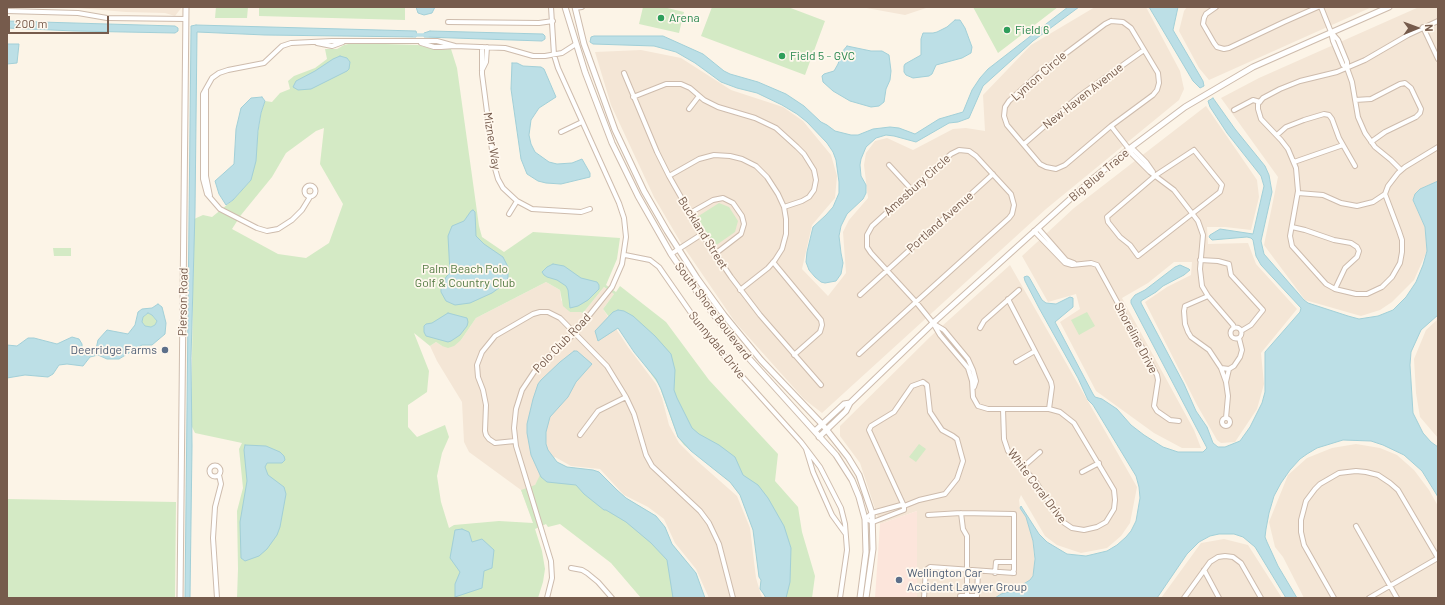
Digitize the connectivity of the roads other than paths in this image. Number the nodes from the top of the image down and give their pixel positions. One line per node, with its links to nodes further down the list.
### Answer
1 (186, 7): 11 (street, Pierson Road)
2 (551, 7): 12 (street, Polo Club Road)
3 (565, 7): 10 (street, South Shore Boulevard)
4 (574, 7): 5 (street); 10 (street); 59 (street, South Shore Boulevard)
5 (582, 7)
6 (1216, 7): 7 (street)
7 (1319, 7): 16 (street)
8 (1389, 7): 16 (street, Big Blue Trace)
9 (7, 11): 11 (street)
10 (568, 17): 17 (street, South Shore Boulevard)
11 (186, 19): 123 (street, Pierson Road)
12 (553, 21): 14 (street); 20 (street, Polo Club Road)
13 (1438, 21): 15 (street)
14 (448, 22)
15 (1423, 27): 21 (street); 22 (street)
16 (1331, 32): 22 (street); 38 (street, Big Blue Trace)
17 (576, 44): 20 (street); 60 (street, South Shore Boulevard)
18 (485, 47): 20 (street); 49 (street); 50 (street, Mizner Way)
19 (1144, 50): 31 (street, Lynton Circle); 35 (street, New Haven Avenue); 35 (street, Lynton Circle)
20 (554, 55): 30 (street, Polo Club Road)
21 (1438, 59)
22 (1347, 68): 26 (street); 27 (street)
23 (624, 73): 25 (street, Buckland Street)
24 (699, 96): 25 (street); 28 (street); 51 (street)
25 (632, 97): 45 (street, Buckland Street)
26 (1355, 100): 34 (street); 34 (street)
27 (1260, 102): 29 (street); 33 (street)
28 (689, 109)
29 (1234, 110)
30 (582, 122): 32 (street); 62 (street, Polo Club Road)
31 (1111, 126): 35 (street, Lynton Circle); 38 (street)
32 (561, 132)
33 (1277, 135): 36 (street); 39 (street)
34 (1371, 142): 42 (street)
35 (1024, 144)
36 (1342, 145): 39 (street); 41 (street)
37 (1438, 147): 42 (street)
38 (1129, 149): 44 (street); 57 (street, Big Blue Trace)
39 (1294, 162): 47 (street)
40 (889, 165): 46 (street)
41 (1355, 166)
42 (1401, 170): 48 (street)
43 (993, 174): 46 (street, Amesbury Circle); 65 (street, Portland Avenue); 72 (street, Amesbury Circle)
44 (1156, 175): 53 (street); 53 (street); 53 (street)
45 (669, 176): 51 (street); 55 (street, Buckland Street)
46 (912, 190): 65 (street, Amesbury Circle)
47 (1298, 193): 48 (street); 56 (street)
48 (1385, 194): 66 (street)
49 (310, 197)
50 (517, 201): 52 (street, Mizner Way); 54 (street)
51 (784, 207): 64 (street)
52 (590, 209)
53 (1192, 213): 63 (street)
54 (509, 214)
55 (690, 214): 58 (street, Buckland Street); 61 (street)
56 (1292, 228): 66 (street); 66 (street)
57 (1036, 230): 73 (street, Big Blue Trace); 92 (street, Shoreline Drive)
58 (702, 234): 59 (street); 61 (street, Buckland Street)
59 (679, 250): 60 (street); 93 (street, South Shore Boulevard)
60 (671, 254): 95 (street, South Shore Boulevard)
61 (715, 254): 67 (street, Buckland Street)
62 (624, 255): 77 (street, Polo Club Road); 99 (street, Sunnydale Drive)
63 (1200, 260): 70 (street); 76 (street)
64 (774, 262): 67 (street); 81 (street)
65 (887, 270): 69 (street, Portland Avenue); 72 (street, Amesbury Circle)
66 (1335, 289)
67 (740, 290): 81 (street, Buckland Street)
68 (1019, 290): 71 (street)
69 (860, 295)
70 (1208, 296): 75 (street); 83 (street)
71 (1008, 299): 74 (street); 79 (street)
72 (916, 302): 73 (street, Amesbury Circle); 80 (street)
73 (933, 324): 88 (street, Big Blue Trace); 89 (street, White Coral Drive)
74 (980, 328)
75 (1234, 328): 76 (street); 78 (street)
76 (1241, 330): 78 (street)
77 (575, 333): 87 (street); 98 (street, Polo Club Road); 98 (street)
78 (1239, 338): 84 (street)
79 (1035, 351): 82 (street); 90 (street)
80 (859, 354)
81 (794, 355): 86 (street, Buckland Street)
82 (1016, 362)
83 (1221, 368): 84 (street); 85 (street)
84 (1229, 369): 85 (street)
85 (1226, 382): 91 (street)
86 (821, 385)
87 (626, 397): 96 (street); 127 (street)
88 (850, 403): 93 (street, Big Blue Trace); 94 (street, Big Blue Trace)
89 (1004, 409): 90 (street, White Coral Drive); 102 (street, White Coral Drive)
90 (1049, 409): 101 (street, White Coral Drive)
91 (1226, 418)
92 (1179, 421)
93 (822, 424): 94 (street, South Shore Boulevard); 95 (street, Big Blue Trace)
94 (826, 430): 97 (street, Big Blue Trace); 106 (street, South Shore Boulevard)
95 (815, 431): 97 (street, South Shore Boulevard)
96 (580, 435)
97 (819, 436): 109 (street, South Shore Boulevard)
98 (515, 441): 125 (street, Polo Club Road)
99 (805, 447): 112 (street, Sunnydale Drive); 112 (street, Sunnydale Drive)
100 (1040, 452): 102 (street)
101 (1099, 463): 102 (street, White Coral Drive); 103 (street)
102 (1023, 468)
103 (1082, 472)
104 (219, 475): 124 (street)
105 (904, 506): 105 (street); 106 (street); 110 (street)
106 (872, 513): 109 (street); 110 (street, South Shore Boulevard)
107 (961, 513): 108 (street); 114 (street); 116 (street)
108 (928, 515)
109 (865, 519): 110 (street); 129 (street, South Shore Boulevard)
110 (873, 522): 130 (street, South Shore Boulevard)
111 (1356, 526): 120 (street)
112 (845, 534): 128 (street, Sunnydale Drive)
113 (1438, 558): 120 (street); 135 (street)
114 (1014, 562): 119 (street); 119 (street)
115 (571, 568): 126 (street)
116 (967, 570): 118 (street); 122 (street); 131 (street)
117 (1204, 570): 132 (street); 133 (street); 134 (street)
118 (978, 571): 119 (street); 122 (street)
119 (995, 573)
120 (1390, 586): 136 (street); 137 (street)
121 (960, 596): 122 (street)
122 (967, 596)
123 (180, 598)
124 (217, 598)
125 (547, 598)
126 (612, 598)
127 (733, 598)
128 (840, 598)
129 (860, 598)
130 (866, 598)
131 (924, 598)
132 (1184, 598)
133 (1219, 598)
134 (1261, 598)
135 (1334, 598)
136 (1369, 598)
137 (1398, 598)

